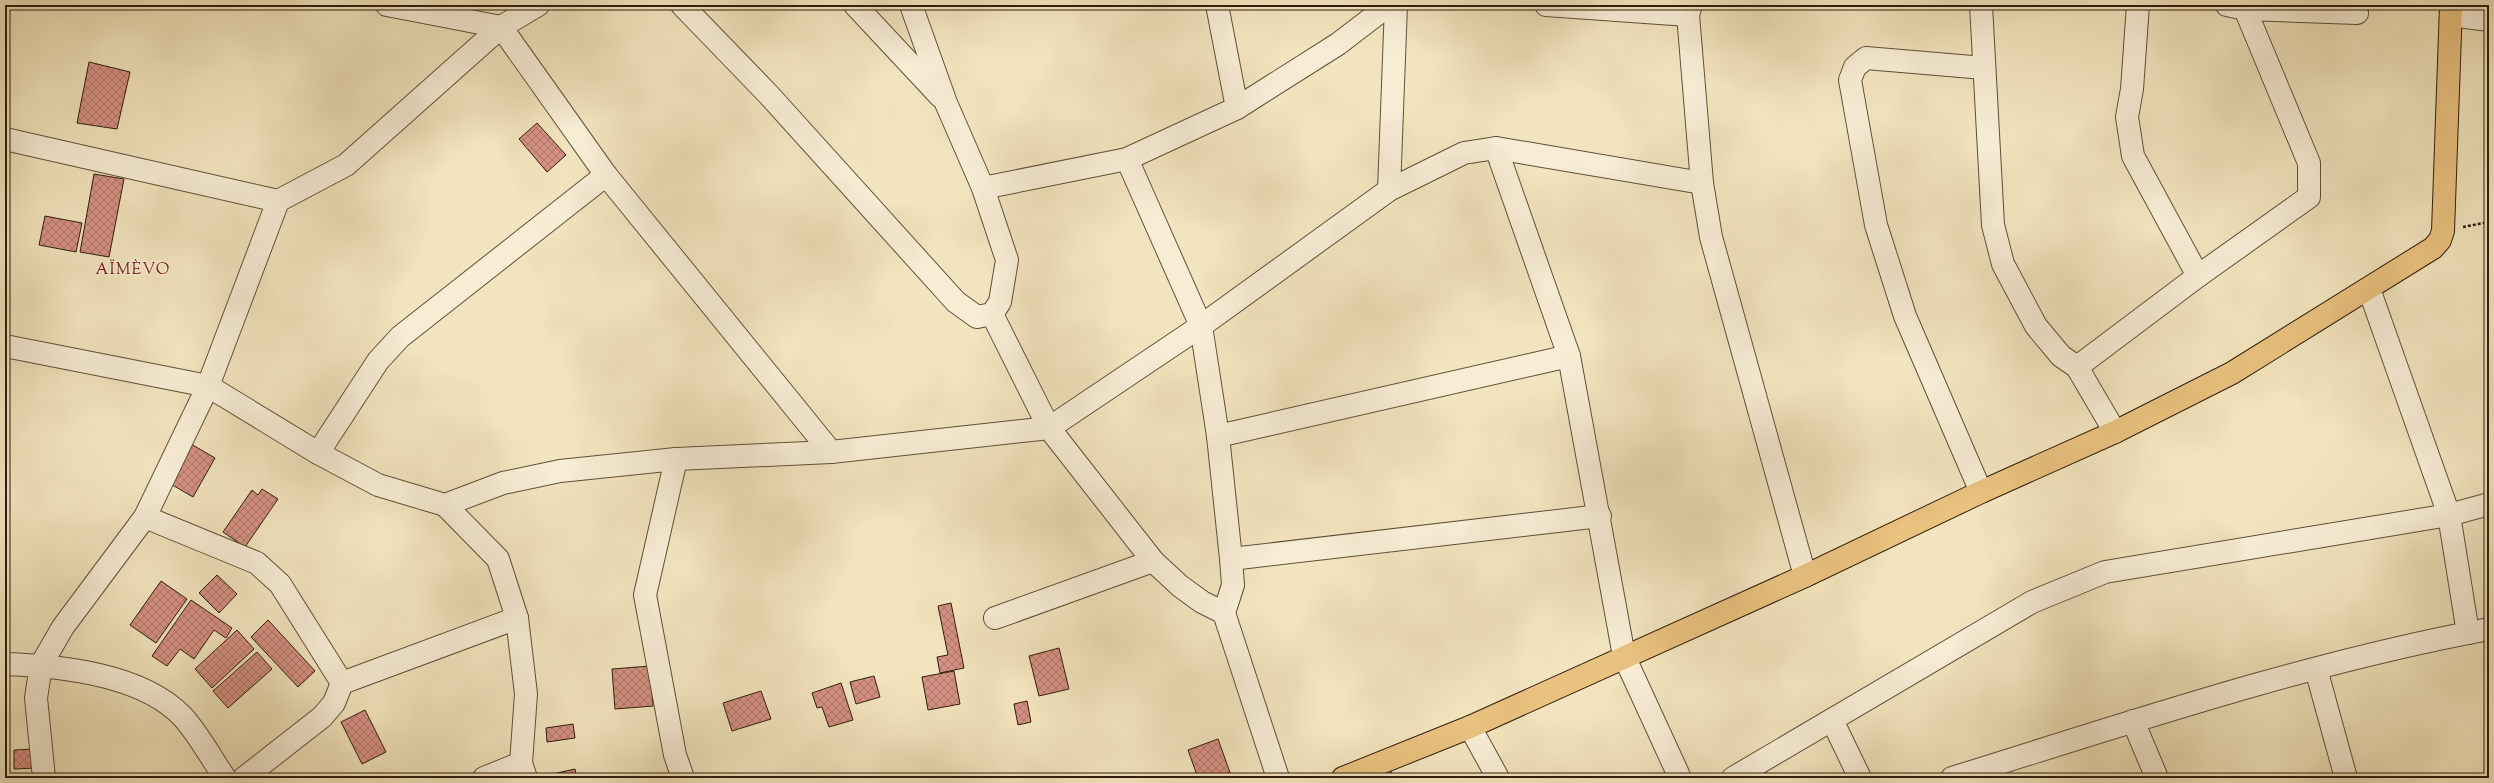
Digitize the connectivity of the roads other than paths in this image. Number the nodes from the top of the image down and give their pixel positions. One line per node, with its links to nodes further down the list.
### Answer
1 (387, 5): 13 (street)
2 (538, 5): 18 (street)
3 (682, 5): 32 (street)
4 (855, 5): 20 (street)
5 (911, 5): 20 (street)
6 (1217, 5): 21 (street)
7 (1389, 5): 21 (street)
8 (1396, 5): 28 (street)
9 (1546, 5): 14 (street)
10 (1981, 5): 19 (street)
11 (2138, 5): 30 (street)
12 (2236, 7): 16 (street); 30 (street)
13 (413, 8): 18 (street)
14 (1690, 10): 26 (street)
15 (2451, 10): 17 (street); 31 (main road)
16 (2357, 12)
17 (2489, 20)
18 (501, 27): 25 (street); 29 (street)
19 (1984, 68): 36 (street); 44 (street)
20 (946, 103): 27 (street)
21 (1237, 108): 24 (street)
22 (5, 140): 29 (street)
23 (1496, 148): 26 (street); 28 (street); 35 (street)
24 (1127, 159): 27 (street); 33 (street)
25 (606, 175): 41 (street); 42 (street)
26 (1702, 183): 52 (street)
27 (983, 188): 32 (street)
28 (1389, 190): 33 (street)
29 (278, 201): 37 (street)
30 (2198, 276): 36 (street)
31 (2369, 289): 39 (main road); 47 (street)
32 (992, 314): 38 (street)
33 (1201, 326): 38 (street); 40 (street)
34 (5, 346): 37 (street)
35 (1569, 356): 40 (street); 48 (street)
36 (2077, 367): 39 (street)
37 (208, 386): 42 (street); 49 (street)
38 (1049, 428): 41 (street); 51 (street)
39 (2115, 432): 44 (main road)
40 (1218, 436): 50 (street)
41 (831, 452): 43 (street)
42 (318, 453): 46 (street)
43 (676, 459): 46 (street); 71 (street)
44 (1980, 492): 52 (main road)
45 (2489, 504): 47 (street)
46 (445, 506): 54 (street)
47 (2450, 515): 57 (street); 63 (street)
48 (1600, 516): 50 (street); 58 (street)
49 (145, 517): 60 (street); 62 (street)
50 (1231, 559): 53 (street)
51 (1153, 561): 53 (street); 55 (street)
52 (1805, 576): 58 (main road)
53 (1224, 613): 72 (street)
54 (517, 618): 62 (street); 66 (street)
55 (995, 618)
56 (2489, 629): 57 (street)
57 (2468, 633): 61 (street)
58 (1624, 656): 65 (main road); 75 (street)
59 (5, 664): 60 (street)
60 (40, 665): 67 (street); 68 (street)
61 (2316, 669): 64 (street); 80 (street)
62 (342, 683): 69 (street)
63 (1832, 720): 76 (street); 77 (street)
64 (2133, 721): 78 (street); 79 (street)
65 (1470, 727): 73 (main road); 74 (street)
66 (523, 771): 70 (street)
67 (44, 778)
68 (225, 778)
69 (244, 778)
70 (484, 778)
71 (683, 778)
72 (1278, 778)
73 (1343, 778)
74 (1498, 778)
75 (1680, 778)
76 (1733, 778)
77 (1860, 778)
78 (1952, 778)
79 (2157, 778)
80 (2346, 778)

